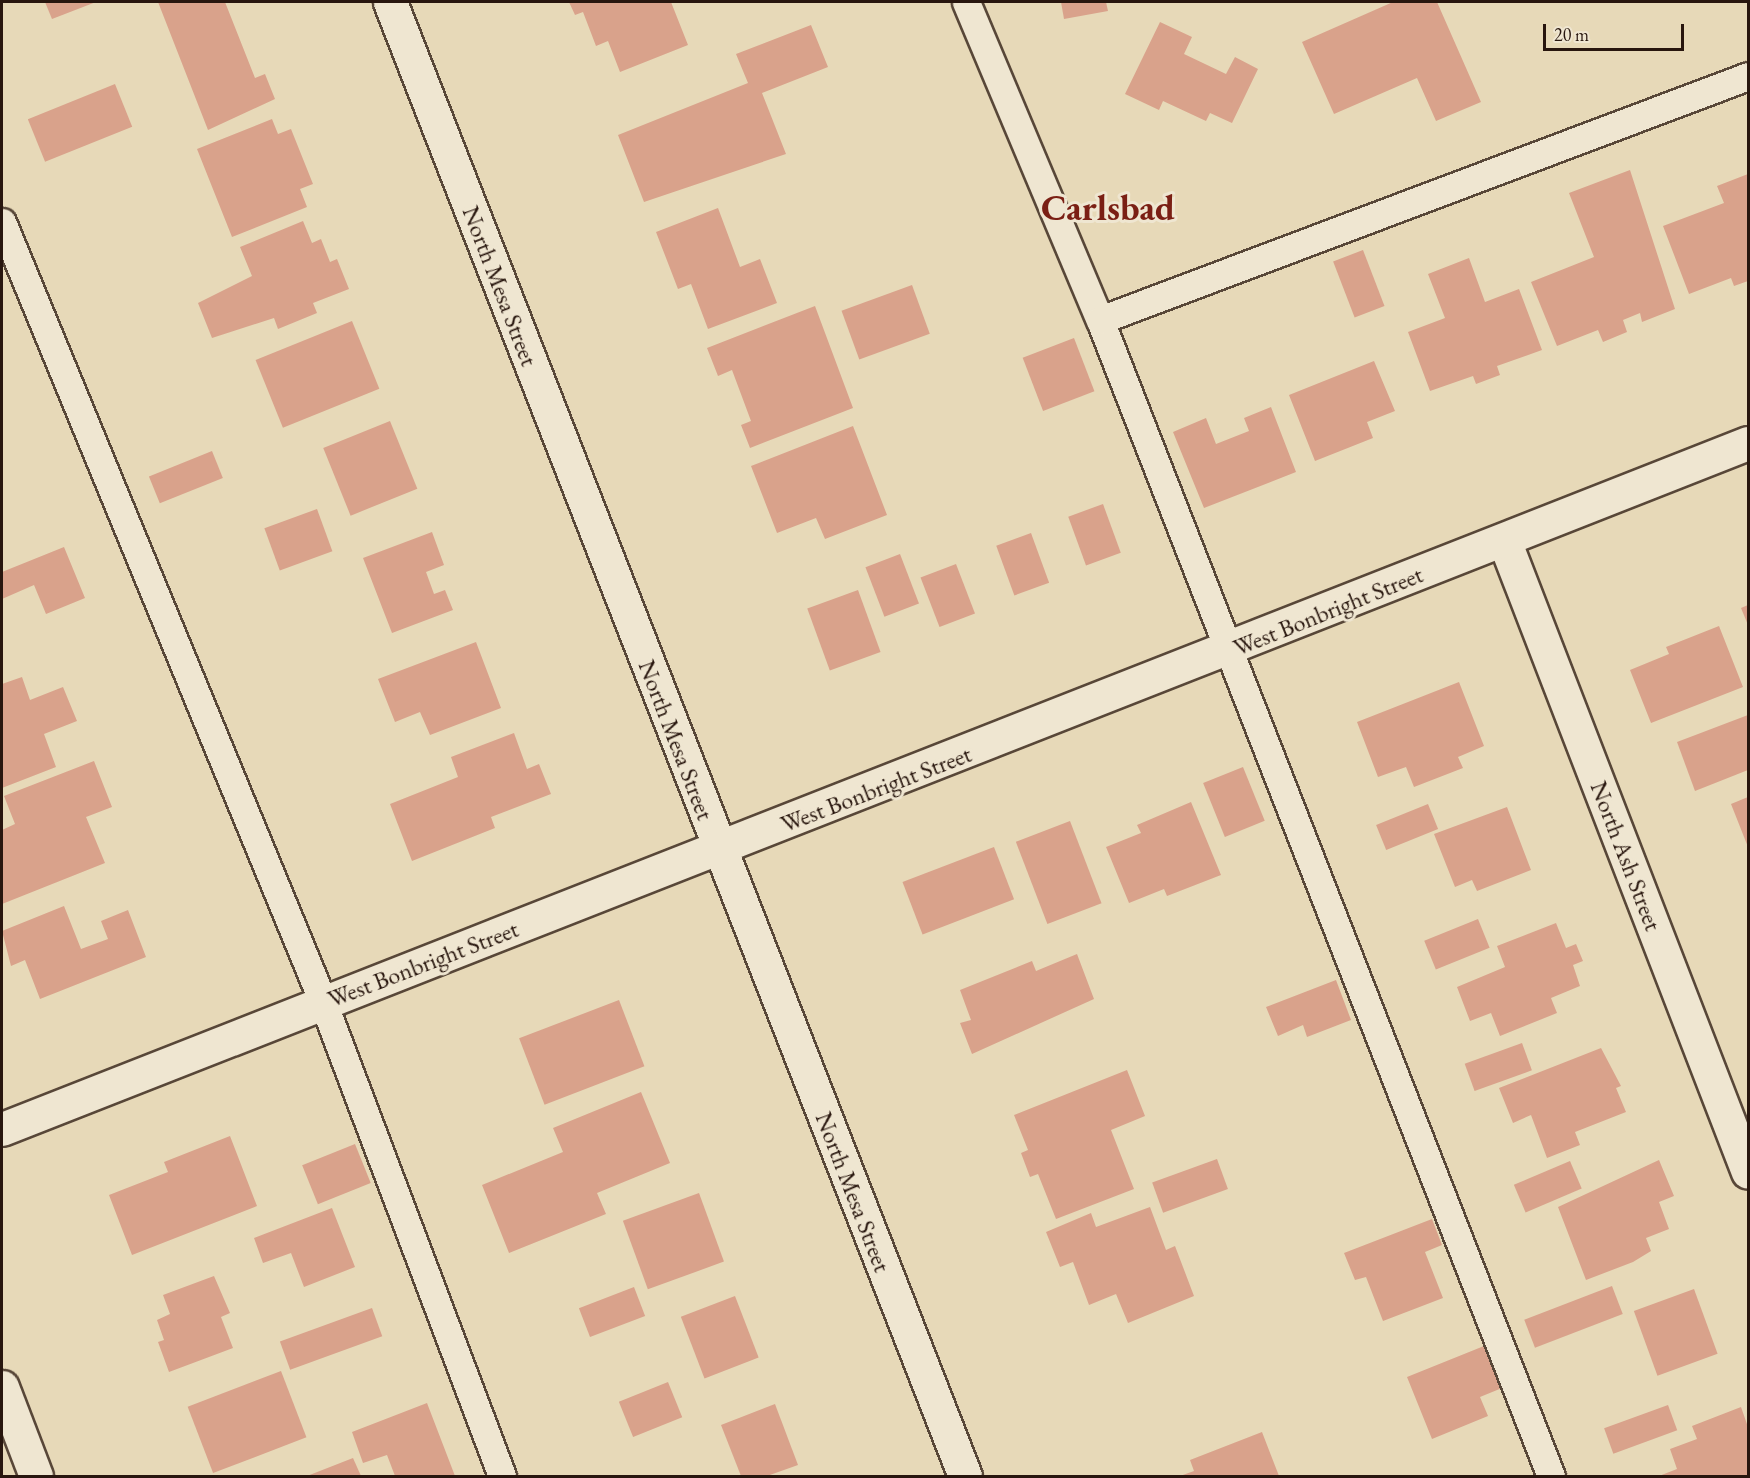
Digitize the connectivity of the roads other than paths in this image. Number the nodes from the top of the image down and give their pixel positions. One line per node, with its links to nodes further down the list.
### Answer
1 (390, 2): 9 (street, North Mesa Street)
2 (966, 2): 5 (lane)
3 (1749, 76): 5 (lane)
4 (2, 222): 10 (lane)
5 (1100, 320): 8 (lane)
6 (1749, 443): 7 (street, West Bonbright Street)
7 (1504, 540): 8 (street, West Bonbright Street); 12 (street, North Ash Street)
8 (1229, 651): 9 (street, West Bonbright Street); 17 (lane)
9 (719, 850): 10 (street, West Bonbright Street); 16 (street, North Mesa Street)
10 (323, 1002): 11 (street, West Bonbright Street); 15 (lane)
11 (2, 1129)
12 (1749, 1172)
13 (2, 1387): 14 (street)
14 (36, 1476)
15 (502, 1476)
16 (965, 1476)
17 (1551, 1476)

